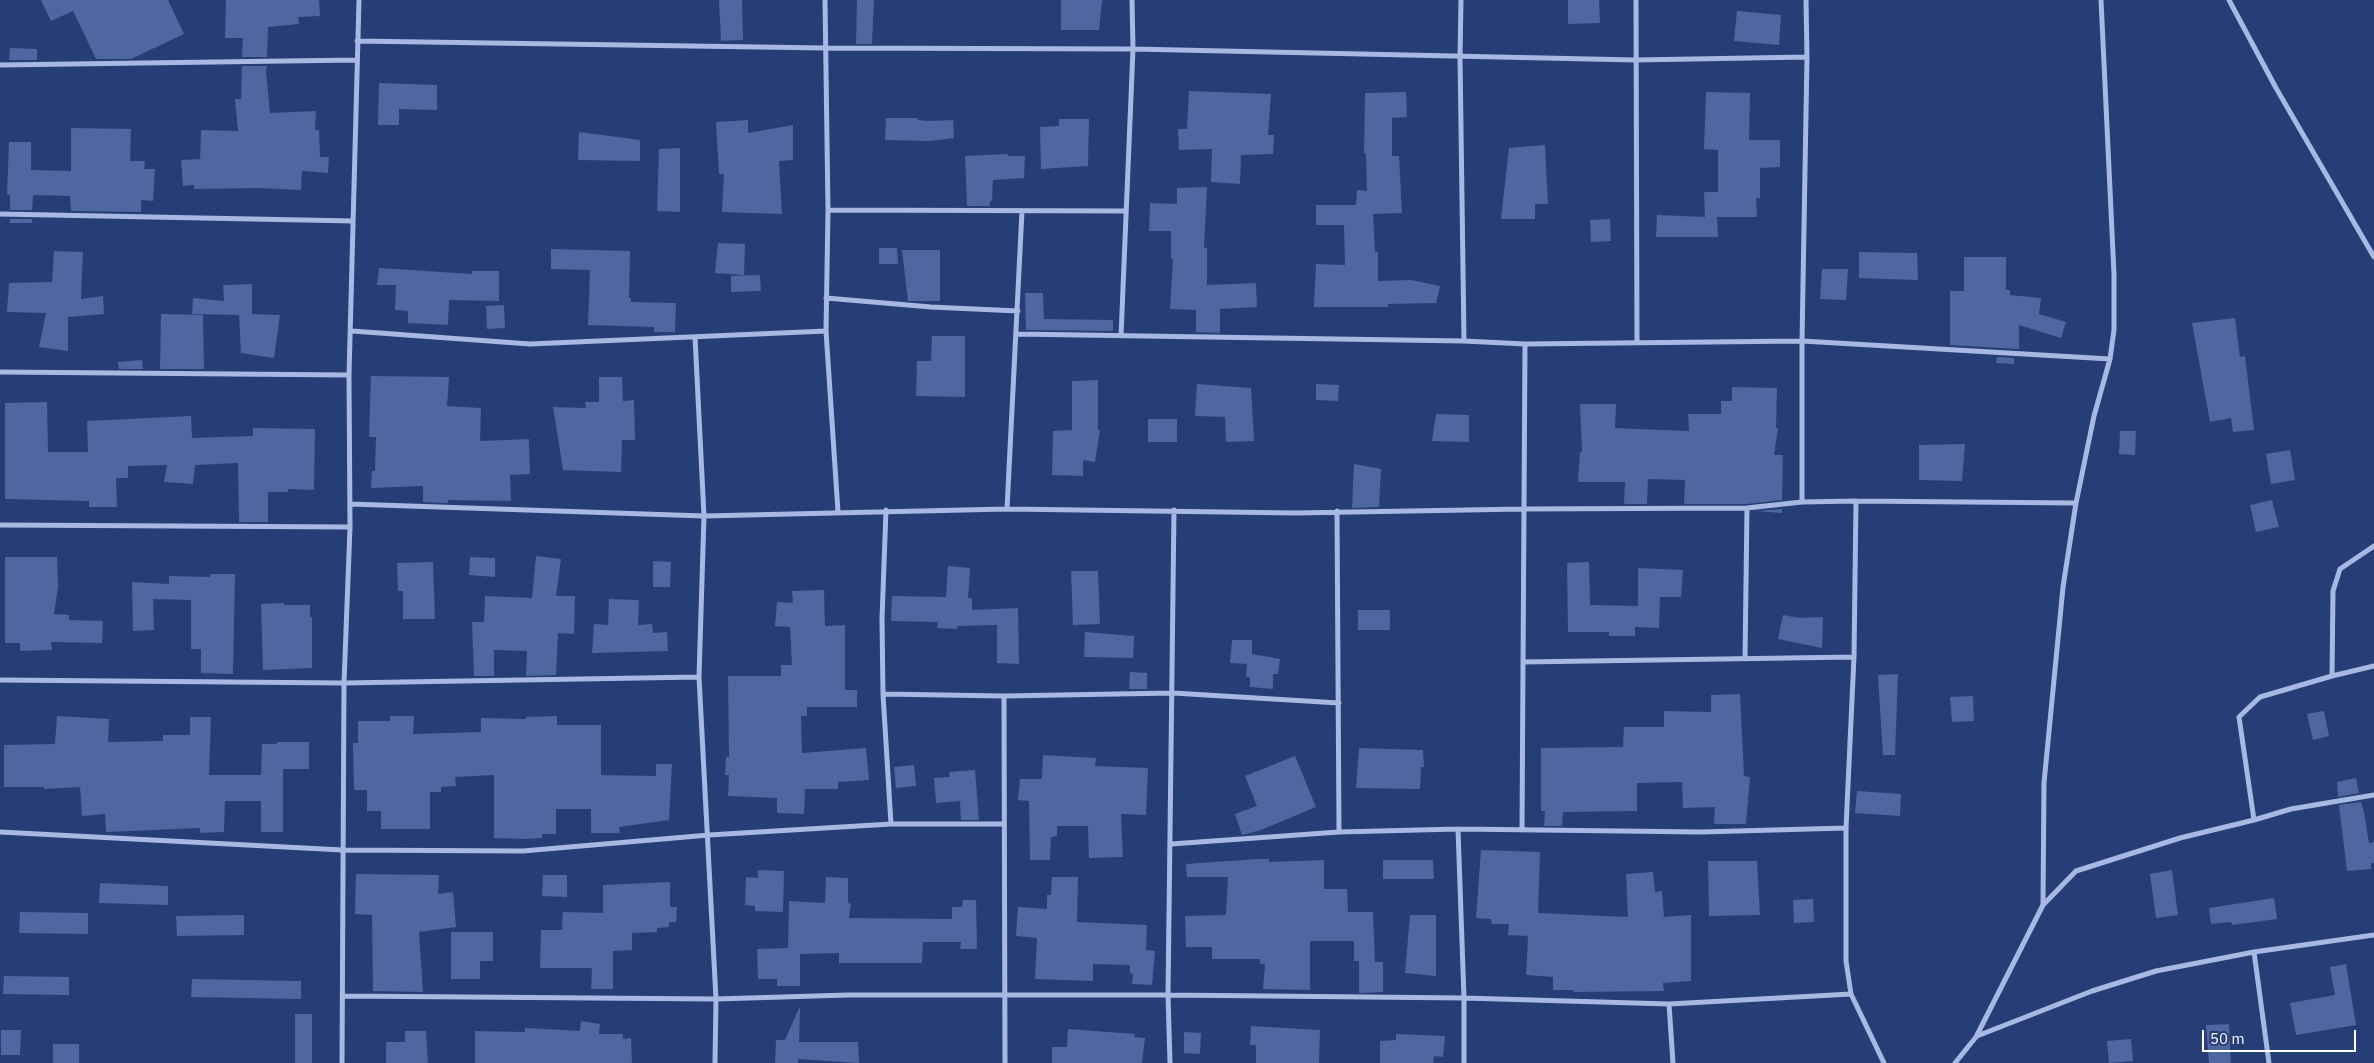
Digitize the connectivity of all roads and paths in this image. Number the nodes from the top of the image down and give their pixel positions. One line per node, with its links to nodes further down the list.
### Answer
1 (359, 0): 9 (street)
2 (825, 0): 10 (street)
3 (1132, 0): 11 (street)
4 (1462, 0): 12 (street)
5 (1636, 0): 15 (street)
6 (1806, 0): 13 (street)
7 (2101, 0): 34 (street)
8 (2229, 0): 22 (street)
9 (357, 41): 10 (street); 14 (street)
10 (825, 48): 11 (street); 17 (street)
11 (1133, 49): 12 (street); 19 (street)
12 (1460, 57): 15 (street); 30 (street)
13 (1807, 57): 15 (street); 31 (street)
14 (356, 60): 16 (street); 21 (street)
15 (1635, 60): 32 (street)
16 (0, 65)
17 (828, 210): 18 (street); 23 (street)
18 (1022, 210): 19 (street); 24 (street)
19 (1126, 211): 28 (street)
20 (0, 214): 21 (street)
21 (353, 221): 25 (street)
22 (2374, 257)
23 (826, 298): 24 (street); 26 (street)
24 (1018, 311): 27 (street)
25 (352, 331): 29 (street); 36 (street)
26 (826, 331): 29 (street); 47 (street)
27 (1016, 334): 28 (street); 41 (street)
28 (1121, 336): 30 (street)
29 (695, 337): 48 (street)
30 (1464, 341): 33 (street)
31 (1802, 342): 32 (street); 34 (street); 38 (street)
32 (1637, 343): 33 (street)
33 (1525, 344): 42 (street)
34 (2110, 358): 39 (street)
35 (0, 372): 36 (street)
36 (349, 375): 40 (street)
37 (1856, 501): 38 (street); 39 (street); 52 (street)
38 (1802, 502): 43 (street)
39 (2076, 503): 76 (street)
40 (350, 504): 48 (street); 50 (street)
41 (1007, 508): 44 (street); 45 (street)
42 (1523, 508): 43 (street); 46 (street); 54 (street)
43 (1747, 508): 53 (street)
44 (886, 510): 47 (street); 61 (street)
45 (1174, 510): 46 (street); 60 (street)
46 (1337, 511): 63 (street)
47 (838, 512): 48 (street)
48 (704, 516): 57 (street)
49 (0, 525): 50 (street)
50 (350, 527): 59 (street)
51 (2374, 546): 56 (street)
52 (1854, 657): 53 (street); 68 (street)
53 (1745, 659): 54 (street)
54 (1523, 662): 70 (street)
55 (2374, 666): 56 (street)
56 (2332, 676): 65 (street)
57 (699, 677): 59 (street); 73 (street)
58 (0, 680): 59 (street)
59 (344, 683): 75 (street)
60 (1172, 693): 62 (street); 63 (street); 74 (street)
61 (883, 694): 62 (street); 66 (street)
62 (1004, 696): 67 (street)
63 (1339, 702): 72 (street)
64 (2374, 795): 65 (street)
65 (2254, 820): 76 (street)
66 (891, 824): 67 (street); 73 (street)
67 (1004, 824): 82 (street)
68 (1846, 828): 70 (street); 79 (street)
69 (1458, 829): 70 (street); 72 (street); 83 (street)
70 (1522, 829)
71 (0, 832): 75 (street)
72 (1339, 832): 74 (street)
73 (709, 835): 75 (street); 84 (street)
74 (1171, 844): 80 (street)
75 (342, 850): 81 (street)
76 (2043, 905): 86 (street)
77 (2374, 935): 78 (street)
78 (2254, 952): 86 (street); 95 (street)
79 (1851, 994): 85 (street); 93 (street)
80 (1168, 995): 82 (street); 83 (street); 90 (street)
81 (343, 996): 84 (street); 87 (street)
82 (1006, 996): 84 (street); 89 (street)
83 (1464, 998): 85 (street); 91 (street)
84 (716, 999): 88 (street)
85 (1669, 1004): 92 (street)
86 (1976, 1037): 94 (street)
87 (342, 1063)
88 (715, 1063)
89 (1004, 1063)
90 (1170, 1063)
91 (1464, 1063)
92 (1674, 1063)
93 (1884, 1063)
94 (1954, 1063)
95 (2269, 1063)

